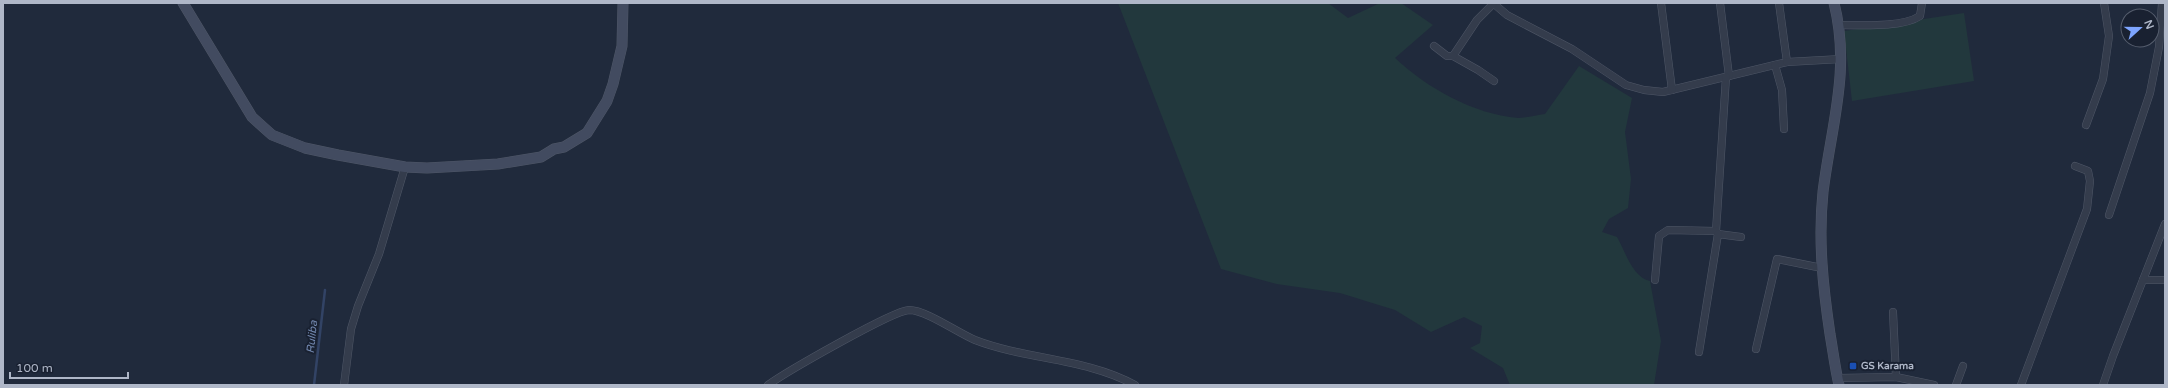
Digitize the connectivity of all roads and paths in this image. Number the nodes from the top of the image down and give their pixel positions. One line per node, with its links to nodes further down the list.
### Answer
1 (183, 3): 23 (main road)
2 (623, 3): 23 (main road)
3 (1661, 3): 19 (street)
4 (1720, 3): 17 (street)
5 (1779, 3): 15 (street)
6 (1834, 3): 11 (main road)
7 (1922, 3): 11 (street)
8 (2104, 3): 20 (street)
9 (2162, 3): 24 (street)
10 (1493, 4): 13 (street); 19 (street)
11 (1838, 25): 14 (main road)
12 (1434, 46): 13 (street)
13 (1454, 56): 18 (street)
14 (1841, 59): 15 (street); 28 (main road)
15 (1787, 62): 16 (street)
16 (1775, 65): 17 (street); 21 (street)
17 (1728, 77): 19 (street); 26 (street)
18 (1494, 81)
19 (1672, 90)
20 (2086, 125)
21 (1784, 129)
22 (2075, 166): 43 (street)
23 (405, 168): 38 (street)
24 (2109, 215)
25 (2165, 224): 30 (street)
26 (1717, 232): 27 (street); 29 (street); 34 (street)
27 (1741, 237)
28 (1822, 268): 33 (street); 37 (main road)
29 (1655, 280)
30 (2143, 280): 31 (street); 44 (street)
31 (2165, 280)
32 (1893, 312): 36 (street)
33 (1756, 349)
34 (1699, 352)
35 (1963, 366): 42 (street)
36 (1896, 377): 37 (street); 41 (street)
37 (1838, 382)
38 (344, 385)
39 (768, 385): 40 (street)
40 (1135, 385)
41 (1934, 385)
42 (1956, 385)
43 (2021, 385)
44 (2103, 385)

